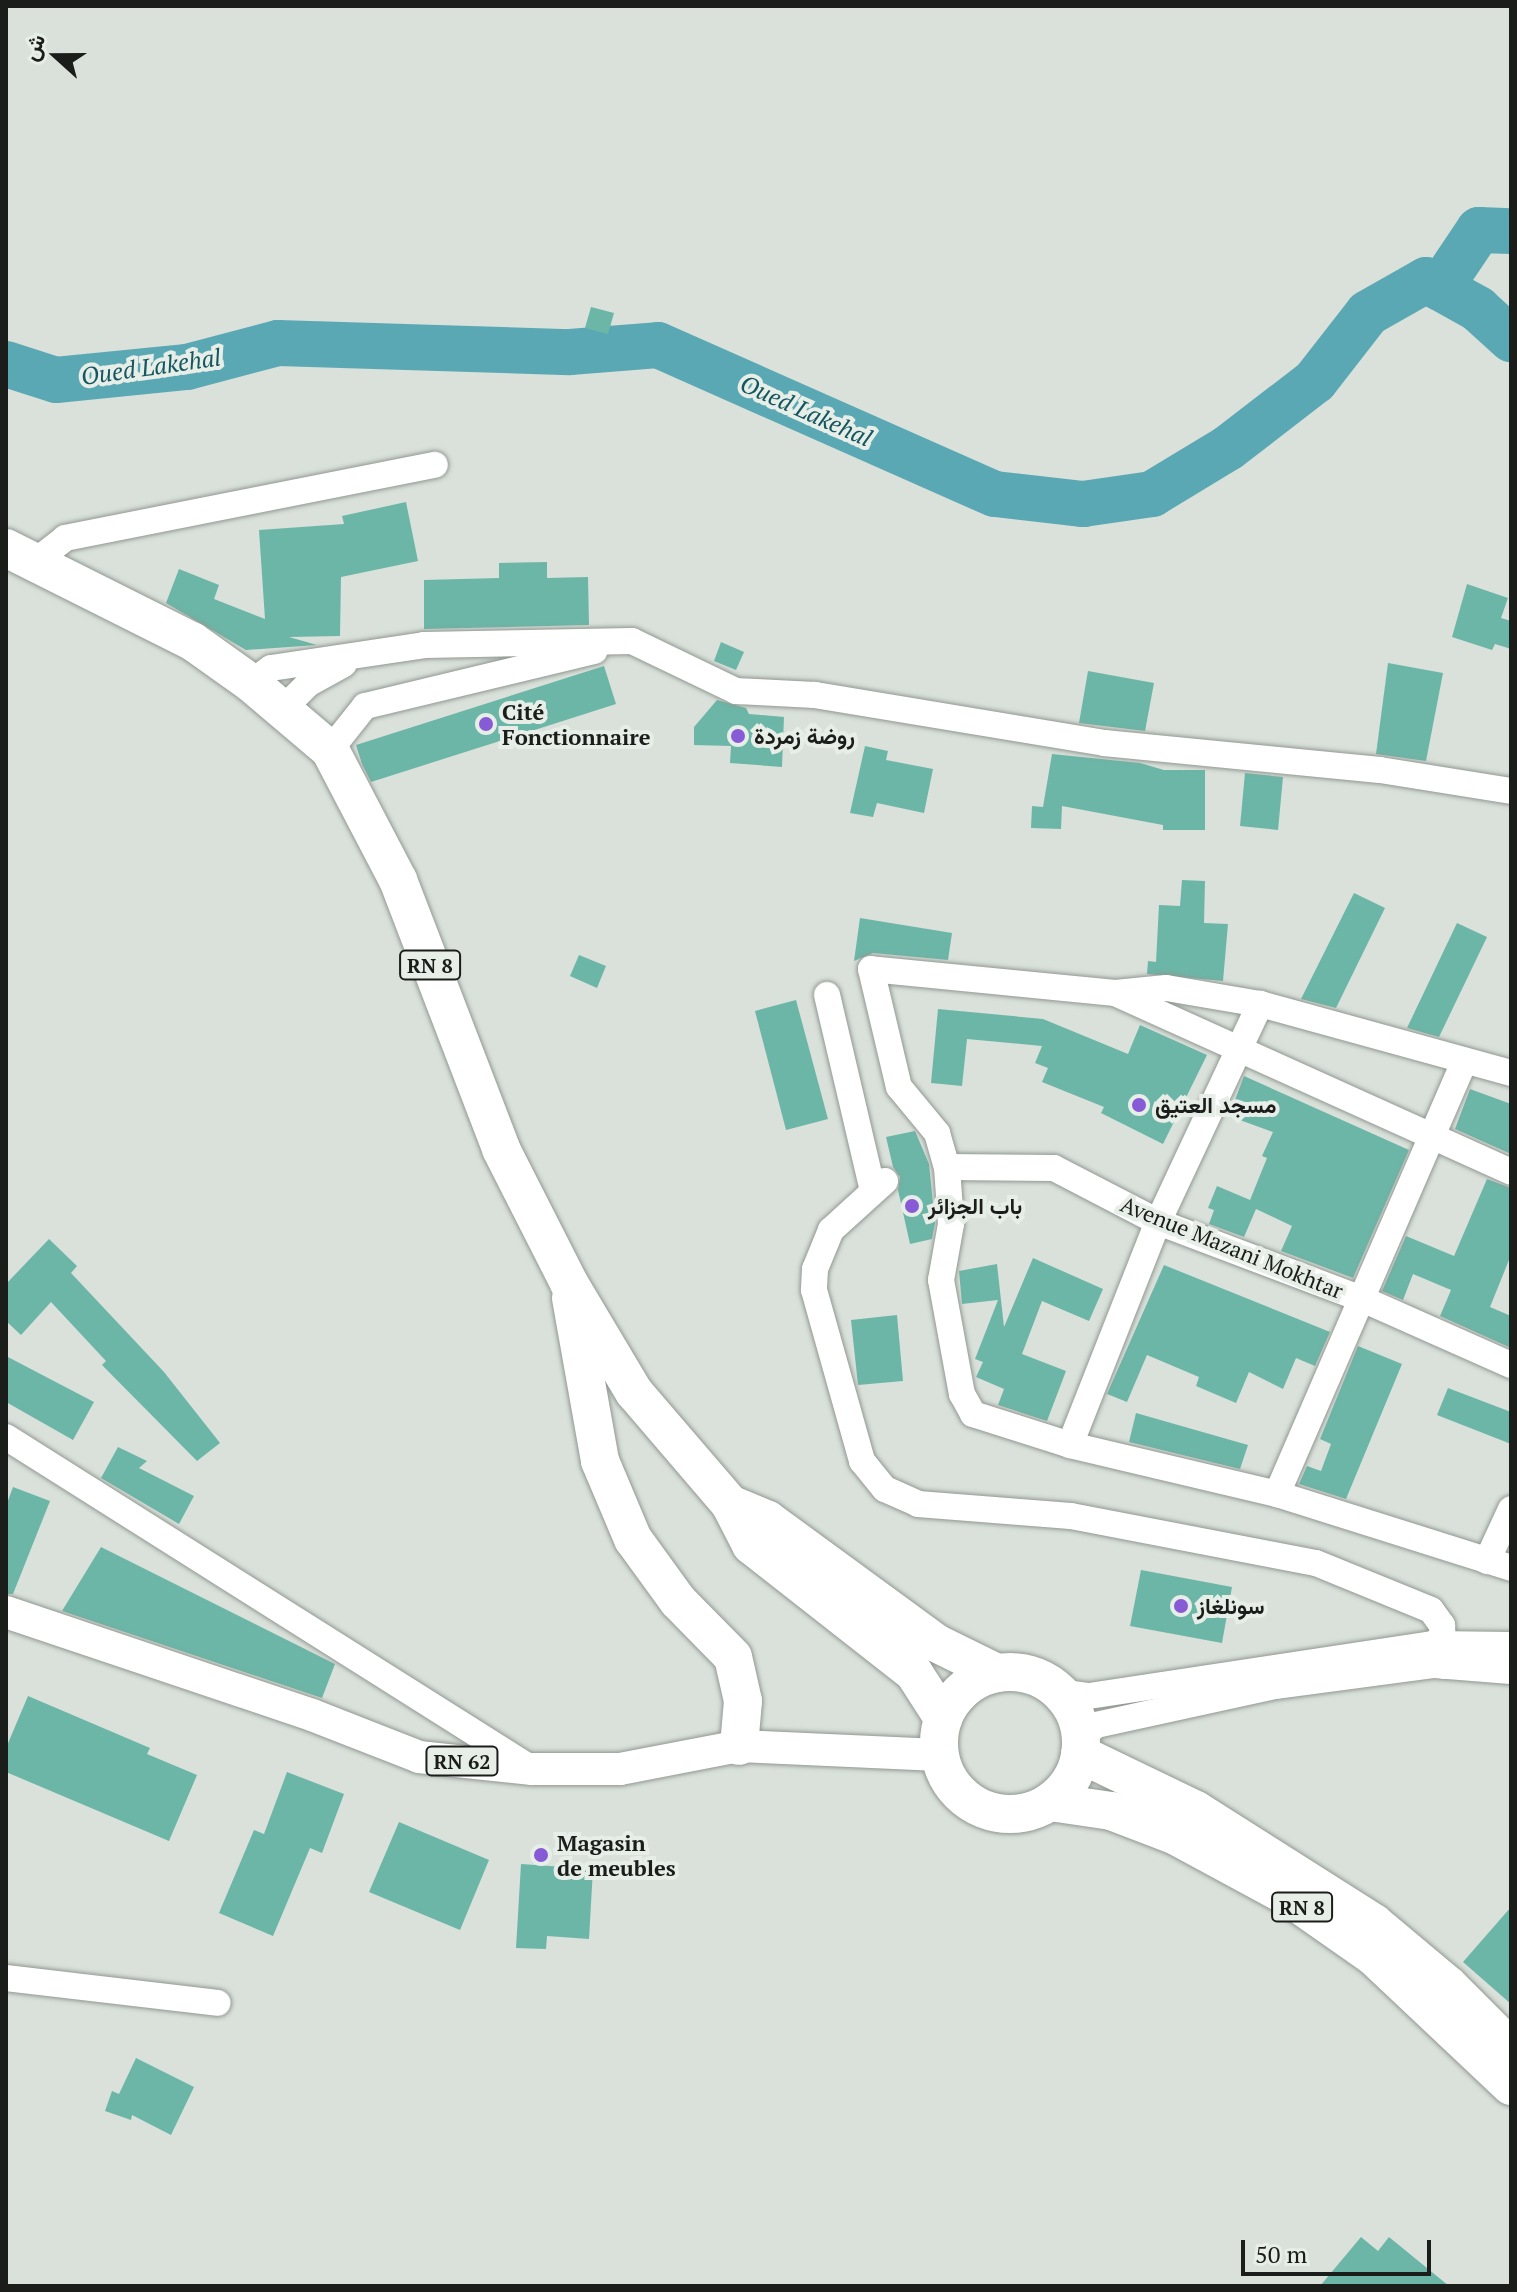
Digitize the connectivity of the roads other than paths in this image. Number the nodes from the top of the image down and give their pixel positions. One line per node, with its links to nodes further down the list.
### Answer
1 (435, 465): 2 (street)
2 (21, 554): 5 (highway, RN 8)
3 (632, 641): 4 (street); 7 (street); 8 (street)
4 (363, 655): 5 (street); 6 (street)
5 (251, 683): 6 (highway, RN 8)
6 (283, 709): 7 (highway, RN 8)
7 (330, 750): 19 (highway, RN 8)
8 (1511, 791)
9 (1115, 993): 11 (street); 12 (street); 16 (street)
10 (827, 995): 30 (street)
11 (1260, 1004): 12 (street); 13 (street)
12 (1235, 1052): 15 (street); 18 (street)
13 (1464, 1062): 14 (street); 15 (street)
14 (1511, 1073)
15 (1431, 1137): 17 (street); 20 (street)
16 (947, 1167): 18 (street, Avenue Mazani Mokhtar); 23 (street)
17 (1511, 1172)
18 (1158, 1222): 20 (street, Avenue Mazani Mokhtar); 23 (street)
19 (569, 1283): 25 (highway, RN 8); 35 (highway)
20 (1362, 1299): 21 (street, Avenue Mazani Mokhtar); 24 (street)
21 (1511, 1365)
22 (6, 1437): 37 (street)
23 (1070, 1445): 24 (street)
24 (1277, 1494): 27 (street)
25 (730, 1504): 32 (highway, RN 8); 34 (highway, RN 8)
26 (1511, 1509): 27 (street)
27 (1499, 1564)
28 (6, 1612): 37 (main road, RN 62)
29 (1511, 1645): 30 (street)
30 (1444, 1654): 31 (street); 33 (street); 36 (street)
31 (1511, 1671)
32 (997, 1673): 33 (highway); 34 (highway)
33 (1060, 1692): 36 (highway)
34 (941, 1736): 35 (main road, RN 62); 38 (highway)
35 (739, 1746): 37 (main road, RN 62)
36 (1080, 1746): 38 (highway); 41 (highway, RN 8)
37 (532, 1769)
38 (1050, 1802): 42 (highway, RN 8)
39 (6, 1978): 40 (street)
40 (218, 2003)
41 (1511, 2048)
42 (1511, 2086)

